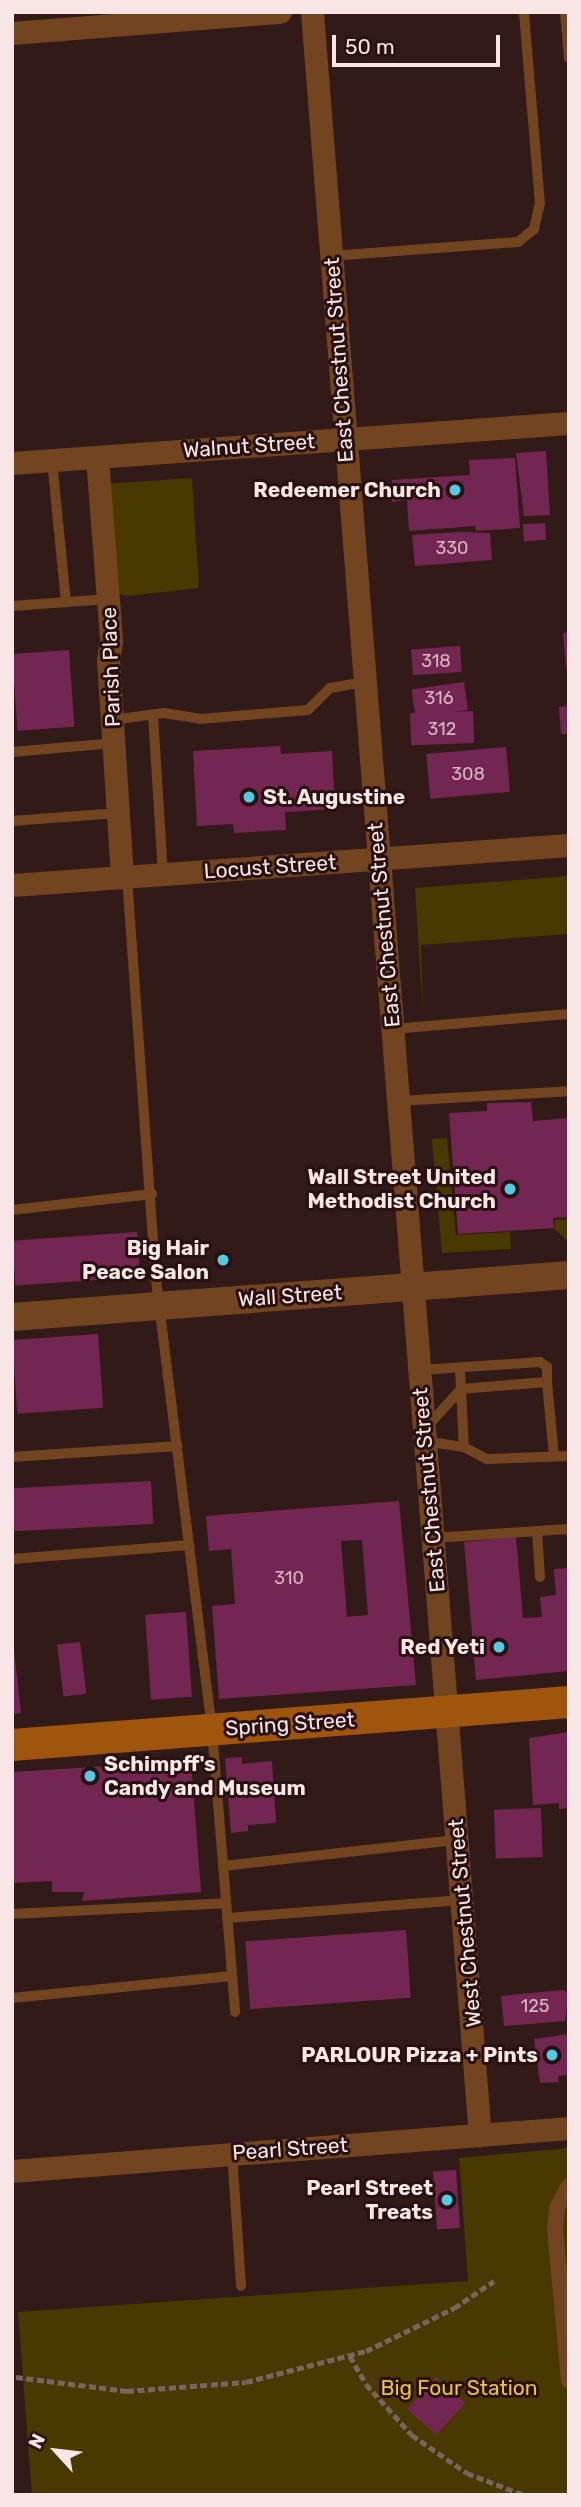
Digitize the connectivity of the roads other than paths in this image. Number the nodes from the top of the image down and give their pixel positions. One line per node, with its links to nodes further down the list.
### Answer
1 (280, 12): 5 (street)
2 (312, 12): 7 (street, East Chestnut Street)
3 (524, 12): 7 (lane)
4 (565, 12): 6 (lane)
5 (12, 33)
6 (569, 58)
7 (331, 256): 9 (street, East Chestnut Street)
8 (569, 423): 9 (street, Walnut Street)
9 (346, 439): 10 (street, Walnut Street); 16 (street, East Chestnut Street)
10 (97, 457): 11 (street, Walnut Street); 13 (street, Parish Place)
11 (52, 460): 12 (street, Walnut Street); 14 (lane)
12 (12, 463)
13 (109, 599): 14 (lane); 18 (street, Parish Place)
14 (66, 602): 15 (lane)
15 (12, 606)
16 (364, 682): 17 (lane); 24 (street, East Chestnut Street)
17 (153, 715): 18 (lane); 25 (lane)
18 (112, 720): 19 (street, Parish Place)
19 (114, 743): 20 (lane); 21 (street, Parish Place)
20 (12, 752)
21 (118, 813): 22 (lane); 26 (street, Parish Place)
22 (12, 821)
23 (569, 845): 24 (street, Locust Street)
24 (378, 859): 25 (street, Locust Street); 29 (street, East Chestnut Street)
25 (163, 874): 26 (street, Locust Street)
26 (125, 877): 27 (street, Locust Street); 32 (lane)
27 (12, 885)
28 (569, 1014): 29 (lane)
29 (393, 1029): 31 (street, East Chestnut Street)
30 (569, 1091): 31 (lane)
31 (398, 1101): 35 (street, East Chestnut Street)
32 (152, 1194): 33 (lane); 36 (lane)
33 (12, 1210)
34 (569, 1275): 35 (street, Wall Street)
35 (413, 1287): 36 (street, Wall Street); 39 (street, East Chestnut Street)
36 (160, 1306): 37 (street, Wall Street); 43 (lane)
37 (12, 1317)
38 (460, 1369): 39 (lane); 40 (lane); 41 (lane)
39 (420, 1370): 42 (street, East Chestnut Street)
40 (547, 1382): 41 (lane); 45 (lane)
41 (461, 1388): 42 (lane); 44 (lane)
42 (424, 1436): 44 (lane); 50 (street, East Chestnut Street)
43 (178, 1446): 47 (lane); 51 (lane)
44 (464, 1447): 45 (lane)
45 (554, 1456): 46 (lane)
46 (569, 1456)
47 (12, 1457)
48 (569, 1529): 49 (lane)
49 (537, 1531): 50 (lane); 53 (lane)
50 (433, 1538): 55 (street, East Chestnut Street)
51 (190, 1545): 52 (lane); 56 (lane)
52 (12, 1559)
53 (540, 1577)
54 (569, 1702): 55 (main road, Spring Street)
55 (447, 1712): 56 (main road, Spring Street); 58 (street, West Chestnut Street)
56 (212, 1730): 57 (main road, Spring Street); 59 (lane)
57 (12, 1745)
58 (458, 1839): 59 (lane); 60 (street, West Chestnut Street)
59 (223, 1866): 61 (lane)
60 (463, 1900): 63 (lane); 68 (street, West Chestnut Street)
61 (226, 1903): 62 (lane); 63 (lane)
62 (12, 1914)
63 (227, 1918): 64 (lane)
64 (232, 1976): 65 (lane); 66 (lane)
65 (12, 1998)
66 (235, 2012)
67 (569, 2128): 68 (street, Pearl Street)
68 (480, 2135): 69 (street, Pearl Street)
69 (232, 2153): 70 (street, Pearl Street); 72 (lane)
70 (12, 2171)
71 (569, 2186): 73 (street)
72 (241, 2286)
73 (569, 2380)

